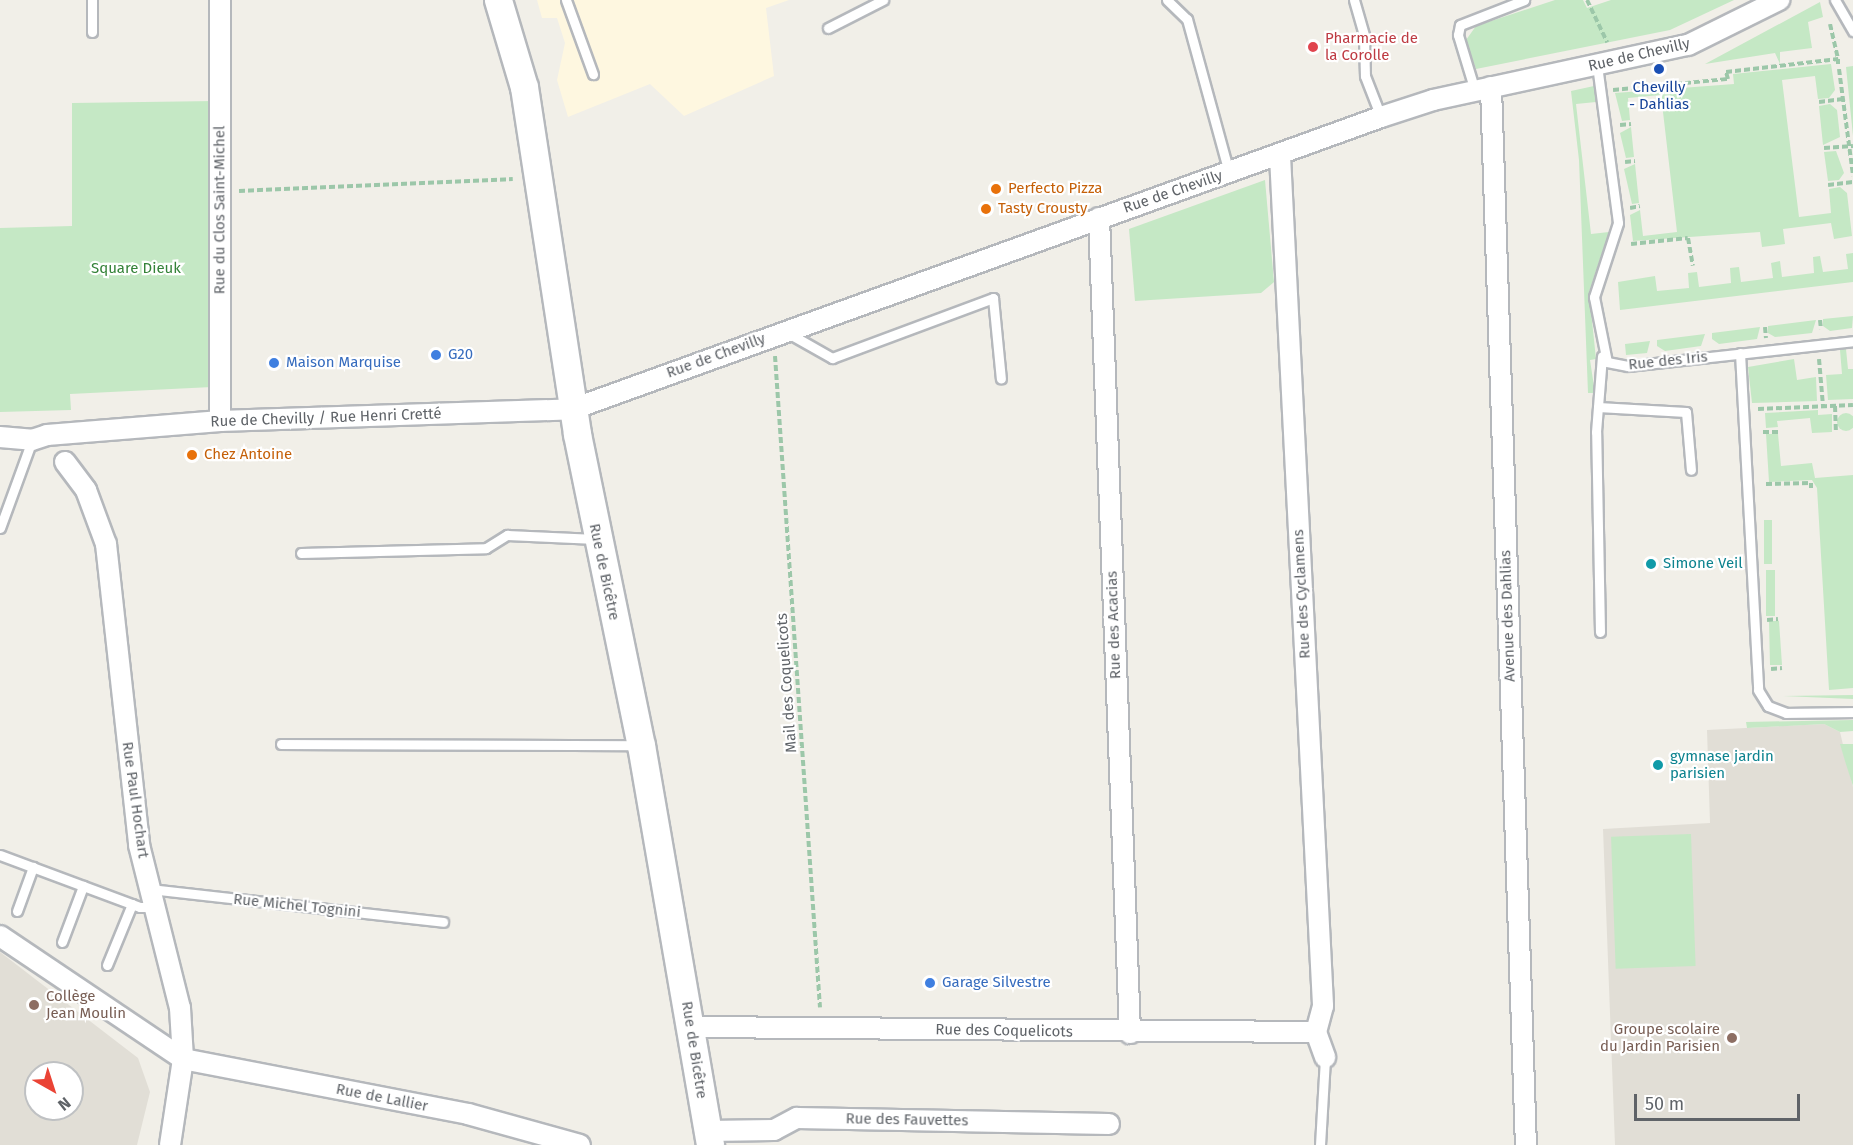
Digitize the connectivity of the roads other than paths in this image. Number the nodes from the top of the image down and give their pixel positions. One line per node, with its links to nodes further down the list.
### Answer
1 (92, 0): 13 (lane)
2 (220, 0): 28 (street, Rue du Clos Saint-Michel)
3 (498, 0): 27 (street, Rue de Bicêtre)
4 (567, 0): 15 (lane)
5 (883, 0): 11 (lane)
6 (1167, 0): 19 (lane)
7 (1354, 0): 17 (lane)
8 (1524, 0): 16 (lane)
9 (1835, 0): 12 (lane)
10 (1765, 3): 14 (street, Rue de Chevilly)
11 (828, 28)
12 (1853, 31)
13 (92, 32)
14 (1597, 65): 16 (street, Rue de Chevilly); 24 (lane)
15 (593, 74)
16 (1483, 89): 17 (street, Rue de Chevilly); 62 (street, Avenue des Dahlias)
17 (1381, 117): 18 (street, Rue de Chevilly)
18 (1280, 156): 19 (street, Rue de Chevilly); 52 (street, Rue des Cyclamens)
19 (1229, 173): 20 (street, Rue de Chevilly)
20 (1099, 218): 21 (street, Rue de Chevilly); 53 (street, Rue des Acacias)
21 (779, 333): 25 (lane); 27 (street, Rue de Chevilly)
22 (1853, 341): 23 (lane, Rue des Iris)
23 (1740, 353): 24 (lane, Rue des Iris); 38 (lane)
24 (1602, 356): 26 (lane)
25 (1001, 380)
26 (1598, 407): 32 (lane); 37 (lane)
27 (573, 409): 28 (street, Rue de Chevilly / Rue Henri Cretté); 35 (street, Rue de Bicêtre)
28 (220, 421): 30 (street, Rue de Chevilly / Rue Henri Cretté)
29 (0, 437): 30 (street, Rue de Chevilly / Rue Henri Cretté)
30 (32, 441): 33 (lane)
31 (65, 462): 44 (street, Rue Paul Hochart)
32 (1691, 470)
33 (2, 517): 34 (lane)
34 (0, 528)
35 (596, 539): 36 (lane); 40 (street, Rue de Bicêtre)
36 (301, 553)
37 (1600, 632)
38 (1853, 712)
39 (281, 744): 40 (lane)
40 (641, 745): 51 (street, Rue de Bicêtre)
41 (0, 855): 42 (lane, Rue Michel Tognini)
42 (33, 867): 43 (lane, Rue Michel Tognini); 46 (lane)
43 (83, 886): 45 (lane, Rue Michel Tognini); 49 (lane)
44 (153, 898): 45 (lane, Rue Michel Tognini); 47 (lane, Rue Michel Tognini); 55 (street, Rue Paul Hochart)
45 (132, 904): 50 (lane)
46 (17, 911)
47 (443, 922)
48 (0, 936): 55 (street)
49 (62, 942)
50 (107, 965)
51 (692, 1028): 53 (street, Rue des Coquelicots); 58 (street, Rue de Bicêtre)
52 (1316, 1032): 53 (street, Rue des Coquelicots); 54 (street)
53 (1130, 1033)
54 (1325, 1057): 61 (lane)
55 (183, 1059): 59 (street, Rue Paul Hochart); 60 (street, Rue de Lallier)
56 (1109, 1124): 57 (street, Rue des Fauvettes)
57 (774, 1137): 58 (street, Rue des Fauvettes)
58 (709, 1138)
59 (170, 1145)
60 (580, 1145)
61 (1320, 1145)
62 (1526, 1145)

